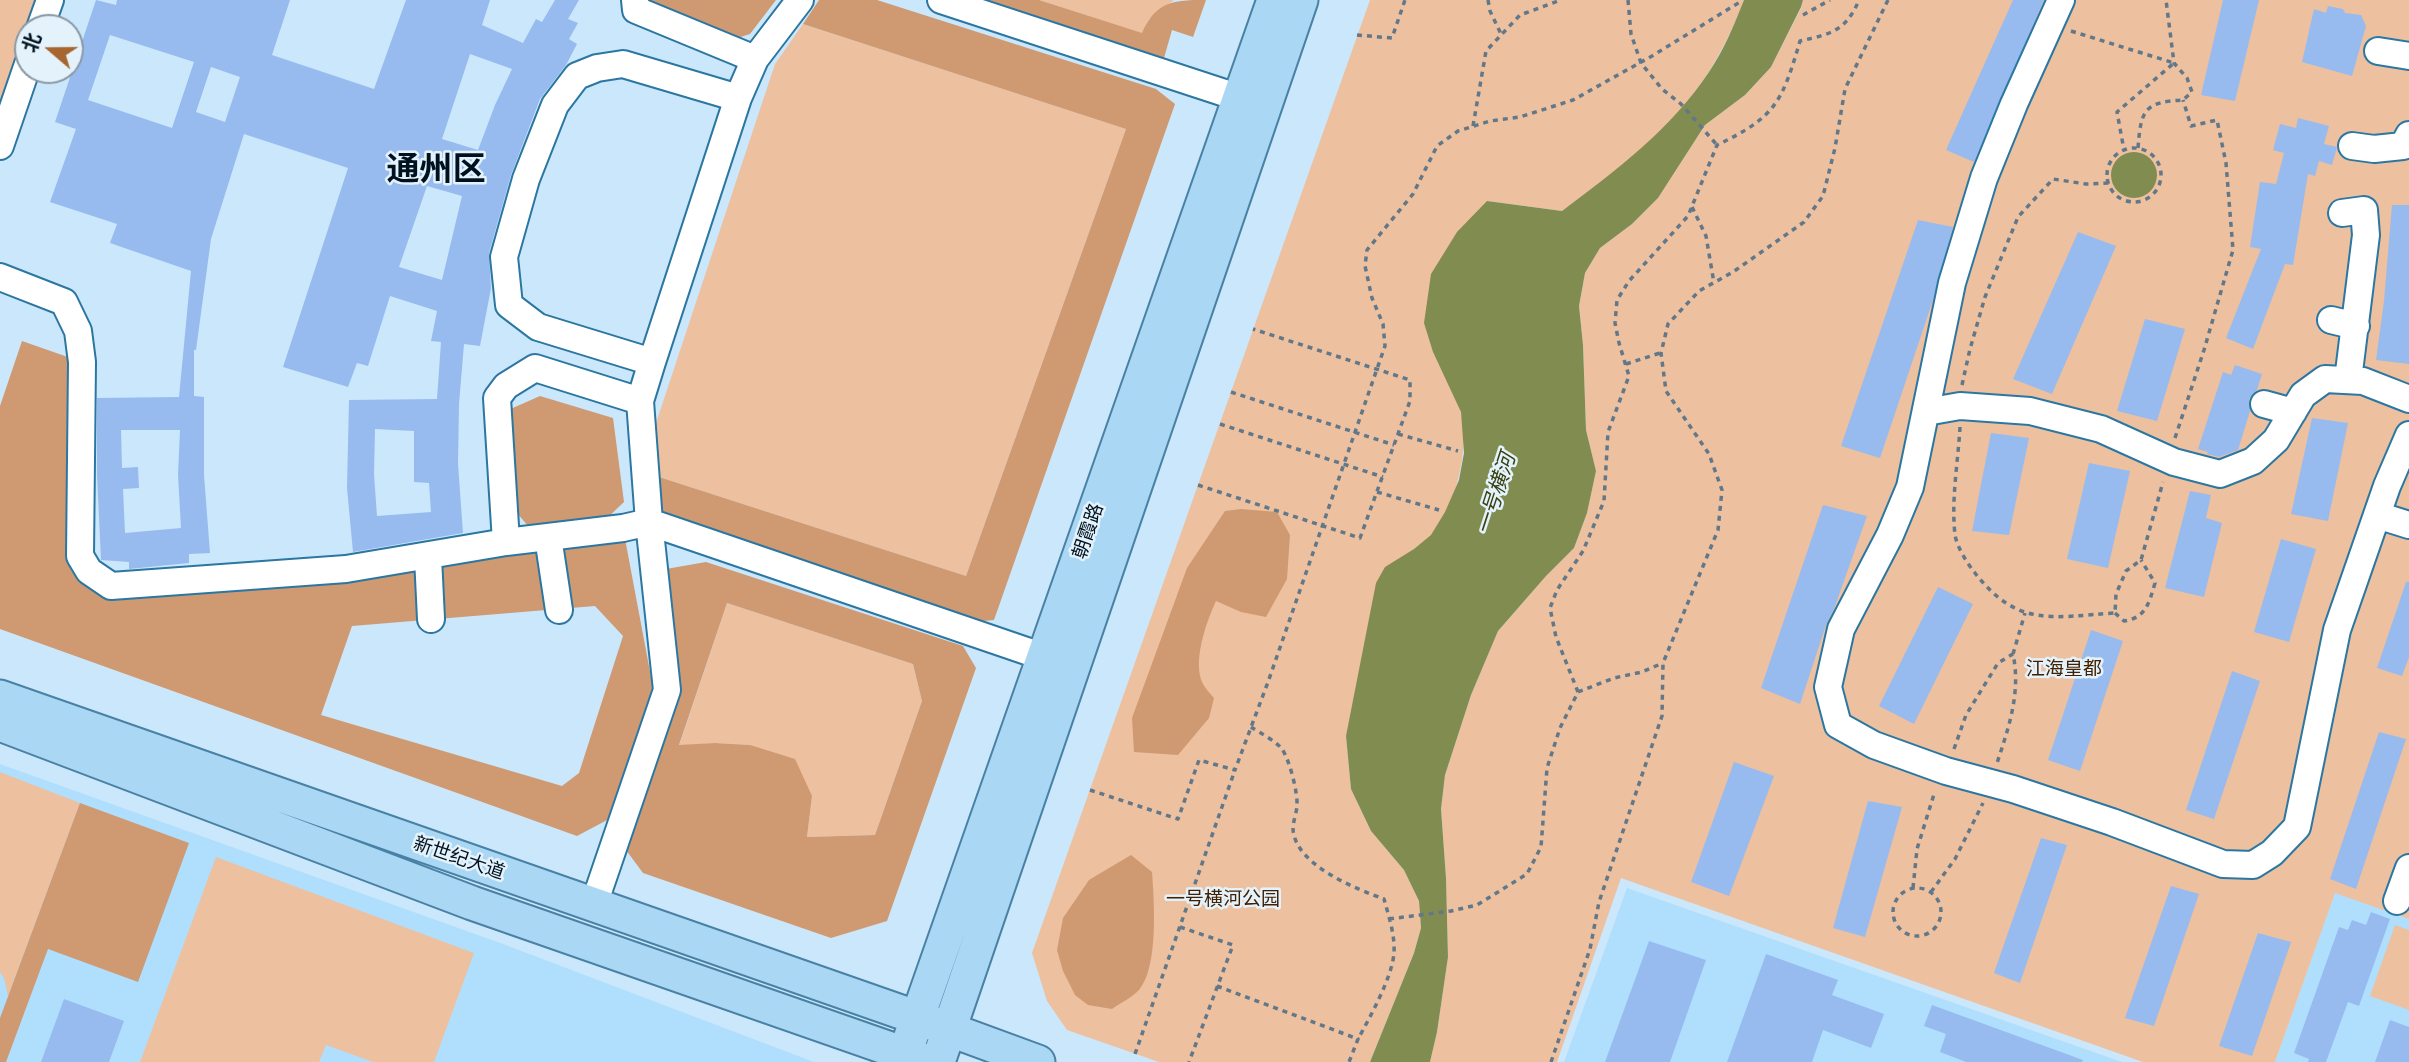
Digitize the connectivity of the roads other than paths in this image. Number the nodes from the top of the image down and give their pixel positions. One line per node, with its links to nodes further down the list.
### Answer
1 (635, 0): 9 (lane)
2 (800, 0): 9 (lane)
3 (941, 0): 12 (lane)
4 (1274, 0): 12 (main road, 朝霞路)
5 (1301, 0): 41 (main road, 朝霞路)
6 (2061, 0): 23 (lane)
7 (2378, 51): 8 (lane)
8 (2409, 56)
9 (755, 59): 11 (lane)
10 (21, 84): 14 (lane)
11 (738, 98): 18 (lane); 18 (lane)
12 (1240, 99): 34 (main road, 朝霞路)
13 (2409, 135): 15 (lane)
14 (0, 146)
15 (2352, 146)
16 (2342, 213): 19 (lane)
17 (0, 278): 31 (lane)
18 (652, 362): 21 (lane)
19 (2348, 380): 20 (lane); 24 (lane)
20 (2409, 399)
21 (640, 401): 27 (lane); 30 (lane)
22 (2264, 404): 24 (lane)
23 (1926, 412): 24 (lane); 26 (lane)
24 (2293, 412)
25 (2409, 435): 26 (lane)
26 (2377, 515): 28 (lane)
27 (649, 522): 29 (lane); 34 (lane); 39 (lane)
28 (2409, 525)
29 (548, 537): 30 (lane); 32 (lane)
30 (506, 542): 31 (lane)
31 (428, 557): 33 (lane)
32 (559, 610)
33 (431, 620)
34 (1044, 657): 40 (main road, 朝霞路)
35 (0, 697): 39 (main road, 新世纪大道)
36 (0, 724): 42 (main road, 新世纪大道)
37 (2409, 868): 38 (lane)
38 (2397, 901)
39 (594, 904): 40 (main road, 新世纪大道)
40 (918, 1018): 41 (main road, 新世纪大道); 42 (main road, 朝霞路)
41 (950, 1029): 43 (main road, 朝霞路); 44 (main road)
42 (912, 1059)
43 (938, 1062)
44 (1038, 1062)

